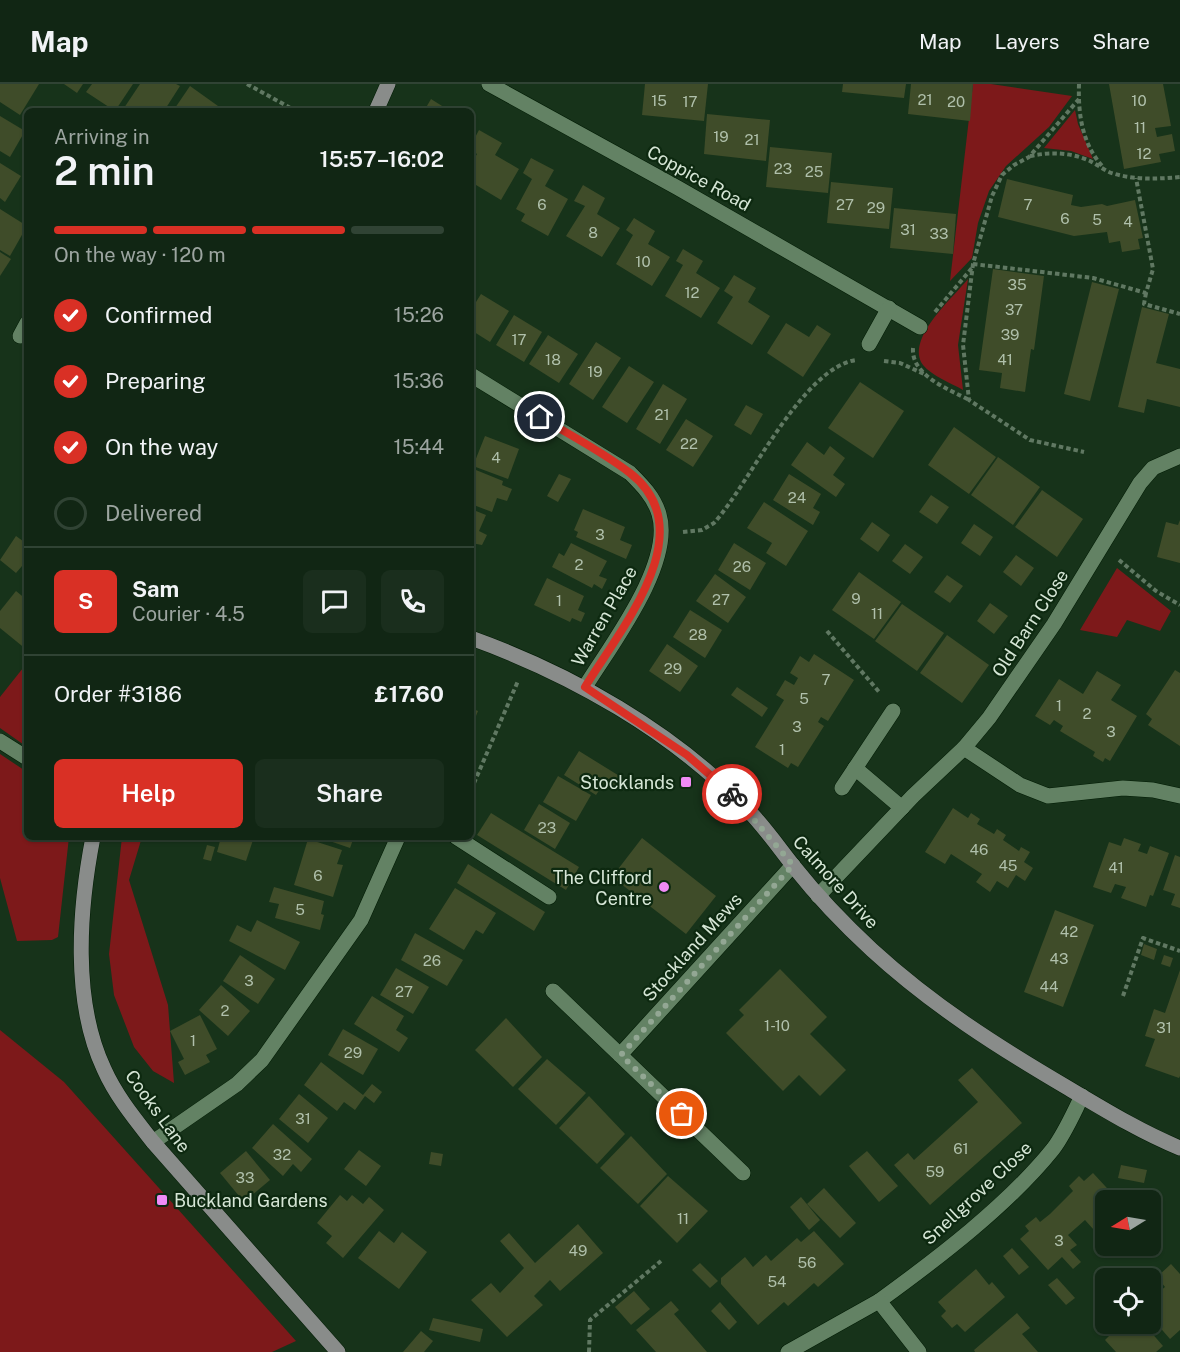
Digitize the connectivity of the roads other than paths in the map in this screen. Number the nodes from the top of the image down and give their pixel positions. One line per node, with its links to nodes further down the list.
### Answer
1 (388, 84): 3 (street)
2 (489, 84): 4 (street, Coppice Road)
3 (377, 108)
4 (889, 308): 5 (street, Coppice Road); 6 (street)
5 (920, 327)
6 (869, 344)
7 (474, 377): 10 (street, Warren Place)
8 (1180, 456): 13 (street, Old Barn Close)
9 (474, 639): 10 (street, Calmore Drive)
10 (585, 687): 22 (street, Calmore Drive)
11 (893, 711): 15 (street)
12 (0, 741): 14 (street)
13 (964, 748): 17 (street); 18 (street, Old Barn Close)
14 (24, 756)
15 (855, 768): 16 (street); 18 (street)
16 (842, 788)
17 (1180, 796)
18 (902, 808): 23 (street, Old Barn Close)
19 (92, 840): 28 (street, Cooks Lane)
20 (397, 840): 28 (street)
21 (461, 840): 24 (street)
22 (793, 865): 23 (street, Calmore Drive); 26 (street, Stockland Mews)
23 (818, 896): 27 (street, Calmore Drive)
24 (549, 897)
25 (553, 991): 26 (street)
26 (621, 1055): 30 (street)
27 (1082, 1096): 29 (street, Calmore Drive); 31 (street, Snellgrove Close)
28 (153, 1142): 32 (street, Cooks Lane)
29 (1180, 1148)
30 (744, 1173)
31 (879, 1301): 33 (street, Snellgrove Close); 34 (street)
32 (338, 1352)
33 (788, 1352)
34 (919, 1352)

